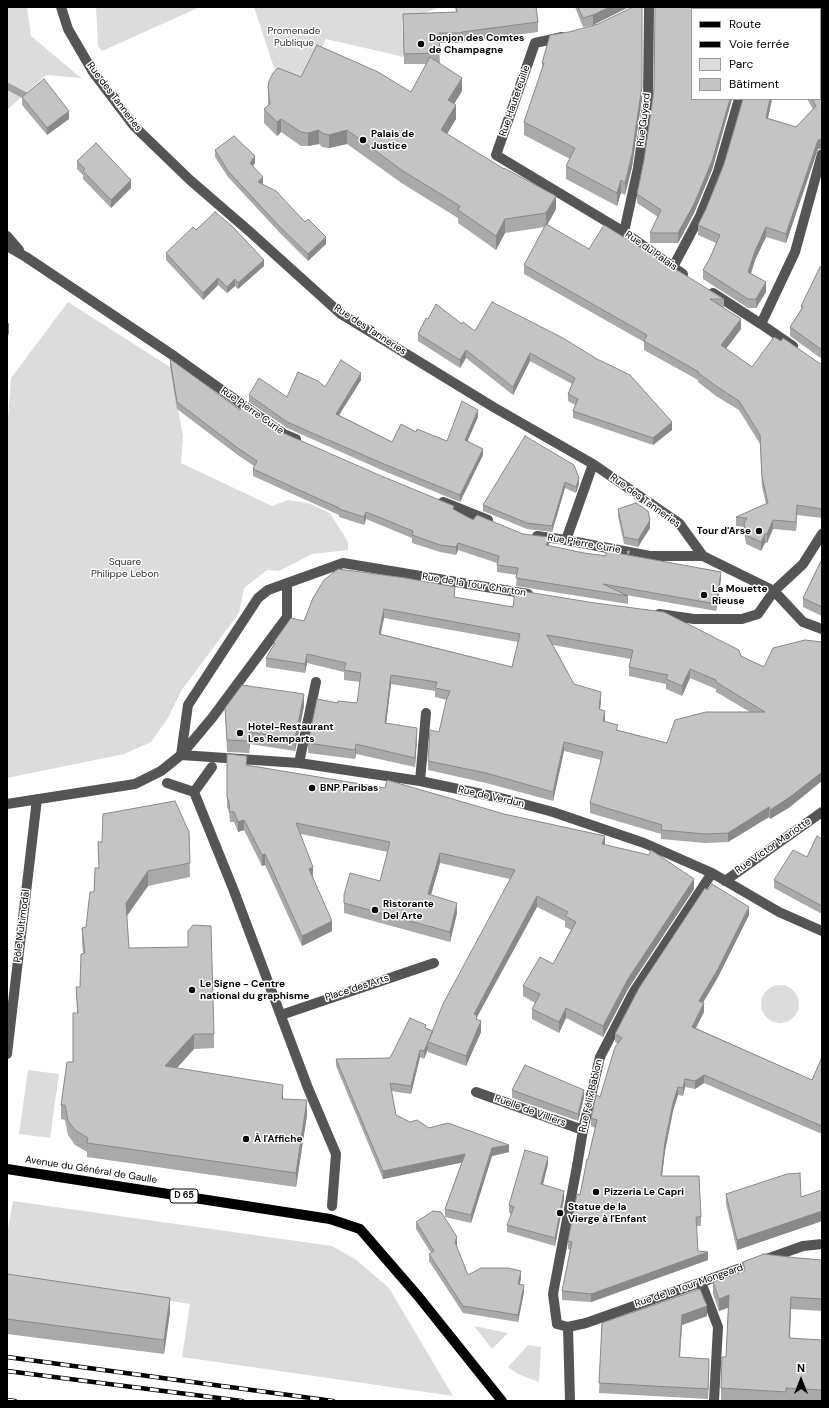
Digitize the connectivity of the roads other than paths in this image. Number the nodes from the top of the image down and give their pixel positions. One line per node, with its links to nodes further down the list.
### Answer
1 (61, 7): 17 (street, Rue des Tanneries)
2 (649, 7): 7 (street, Rue Guyard)
3 (572, 35): 6 (street, Rue Hautefeuille)
4 (739, 100): 11 (street)
5 (822, 154): 14 (street)
6 (496, 155): 7 (street, Rue du Palais)
7 (624, 232): 11 (street, Rue du Palais)
8 (7, 236): 10 (street)
9 (7, 246): 10 (street, Rue Pierre Curie)
10 (26, 257): 16 (street, Rue Pierre Curie)
11 (673, 268): 12 (street, Rue du Palais)
12 (692, 280)
13 (704, 288): 14 (street)
14 (761, 324): 15 (street)
15 (804, 354)
16 (305, 443)
17 (593, 464): 22 (street); 23 (street, Rue des Tanneries)
18 (431, 497): 19 (street)
19 (496, 523)
20 (822, 534): 25 (street)
21 (525, 535): 22 (street, Rue Pierre Curie)
22 (566, 540): 23 (street, Rue Pierre Curie)
23 (703, 556): 25 (street, Rue Pierre Curie)
24 (287, 583): 26 (street, Rue de la Tour Charton); 31 (street); 31 (street, Rue de la Tour Charton)
25 (774, 591): 27 (street); 28 (street)
26 (535, 595)
27 (649, 613)
28 (822, 629)
29 (316, 682): 32 (street)
30 (426, 713): 34 (street)
31 (182, 755): 32 (street, Rue de Verdun); 37 (street)
32 (299, 763): 34 (street, Rue de Verdun)
33 (212, 767): 36 (street)
34 (420, 781): 40 (street, Rue de Verdun)
35 (167, 783): 36 (street)
36 (194, 792): 44 (street)
37 (37, 799): 38 (street); 45 (street, Pôle Multimodal)
38 (7, 804)
39 (822, 812): 41 (street, Rue Victor Mariotte)
40 (712, 873): 41 (street, Rue de Verdun); 47 (street, Rue Félix Bablon)
41 (725, 880): 42 (street, Rue de Verdun)
42 (822, 931)
43 (434, 962): 44 (street, Place des Arts)
44 (281, 1015): 49 (street)
45 (7, 1054)
46 (476, 1092): 47 (street, Ruelle de Villiers)
47 (583, 1130): 52 (street, Rue Félix Bablon)
48 (7, 1169): 53 (main road, Avenue du Général de Gaulle / D 65)
49 (332, 1206)
50 (822, 1244): 51 (street, Rue de la Tour Mongeard)
51 (701, 1282): 52 (street, Rue de la Tour Mongeard); 55 (street)
52 (568, 1327): 54 (street)
53 (502, 1401)
54 (570, 1401)
55 (714, 1401)

